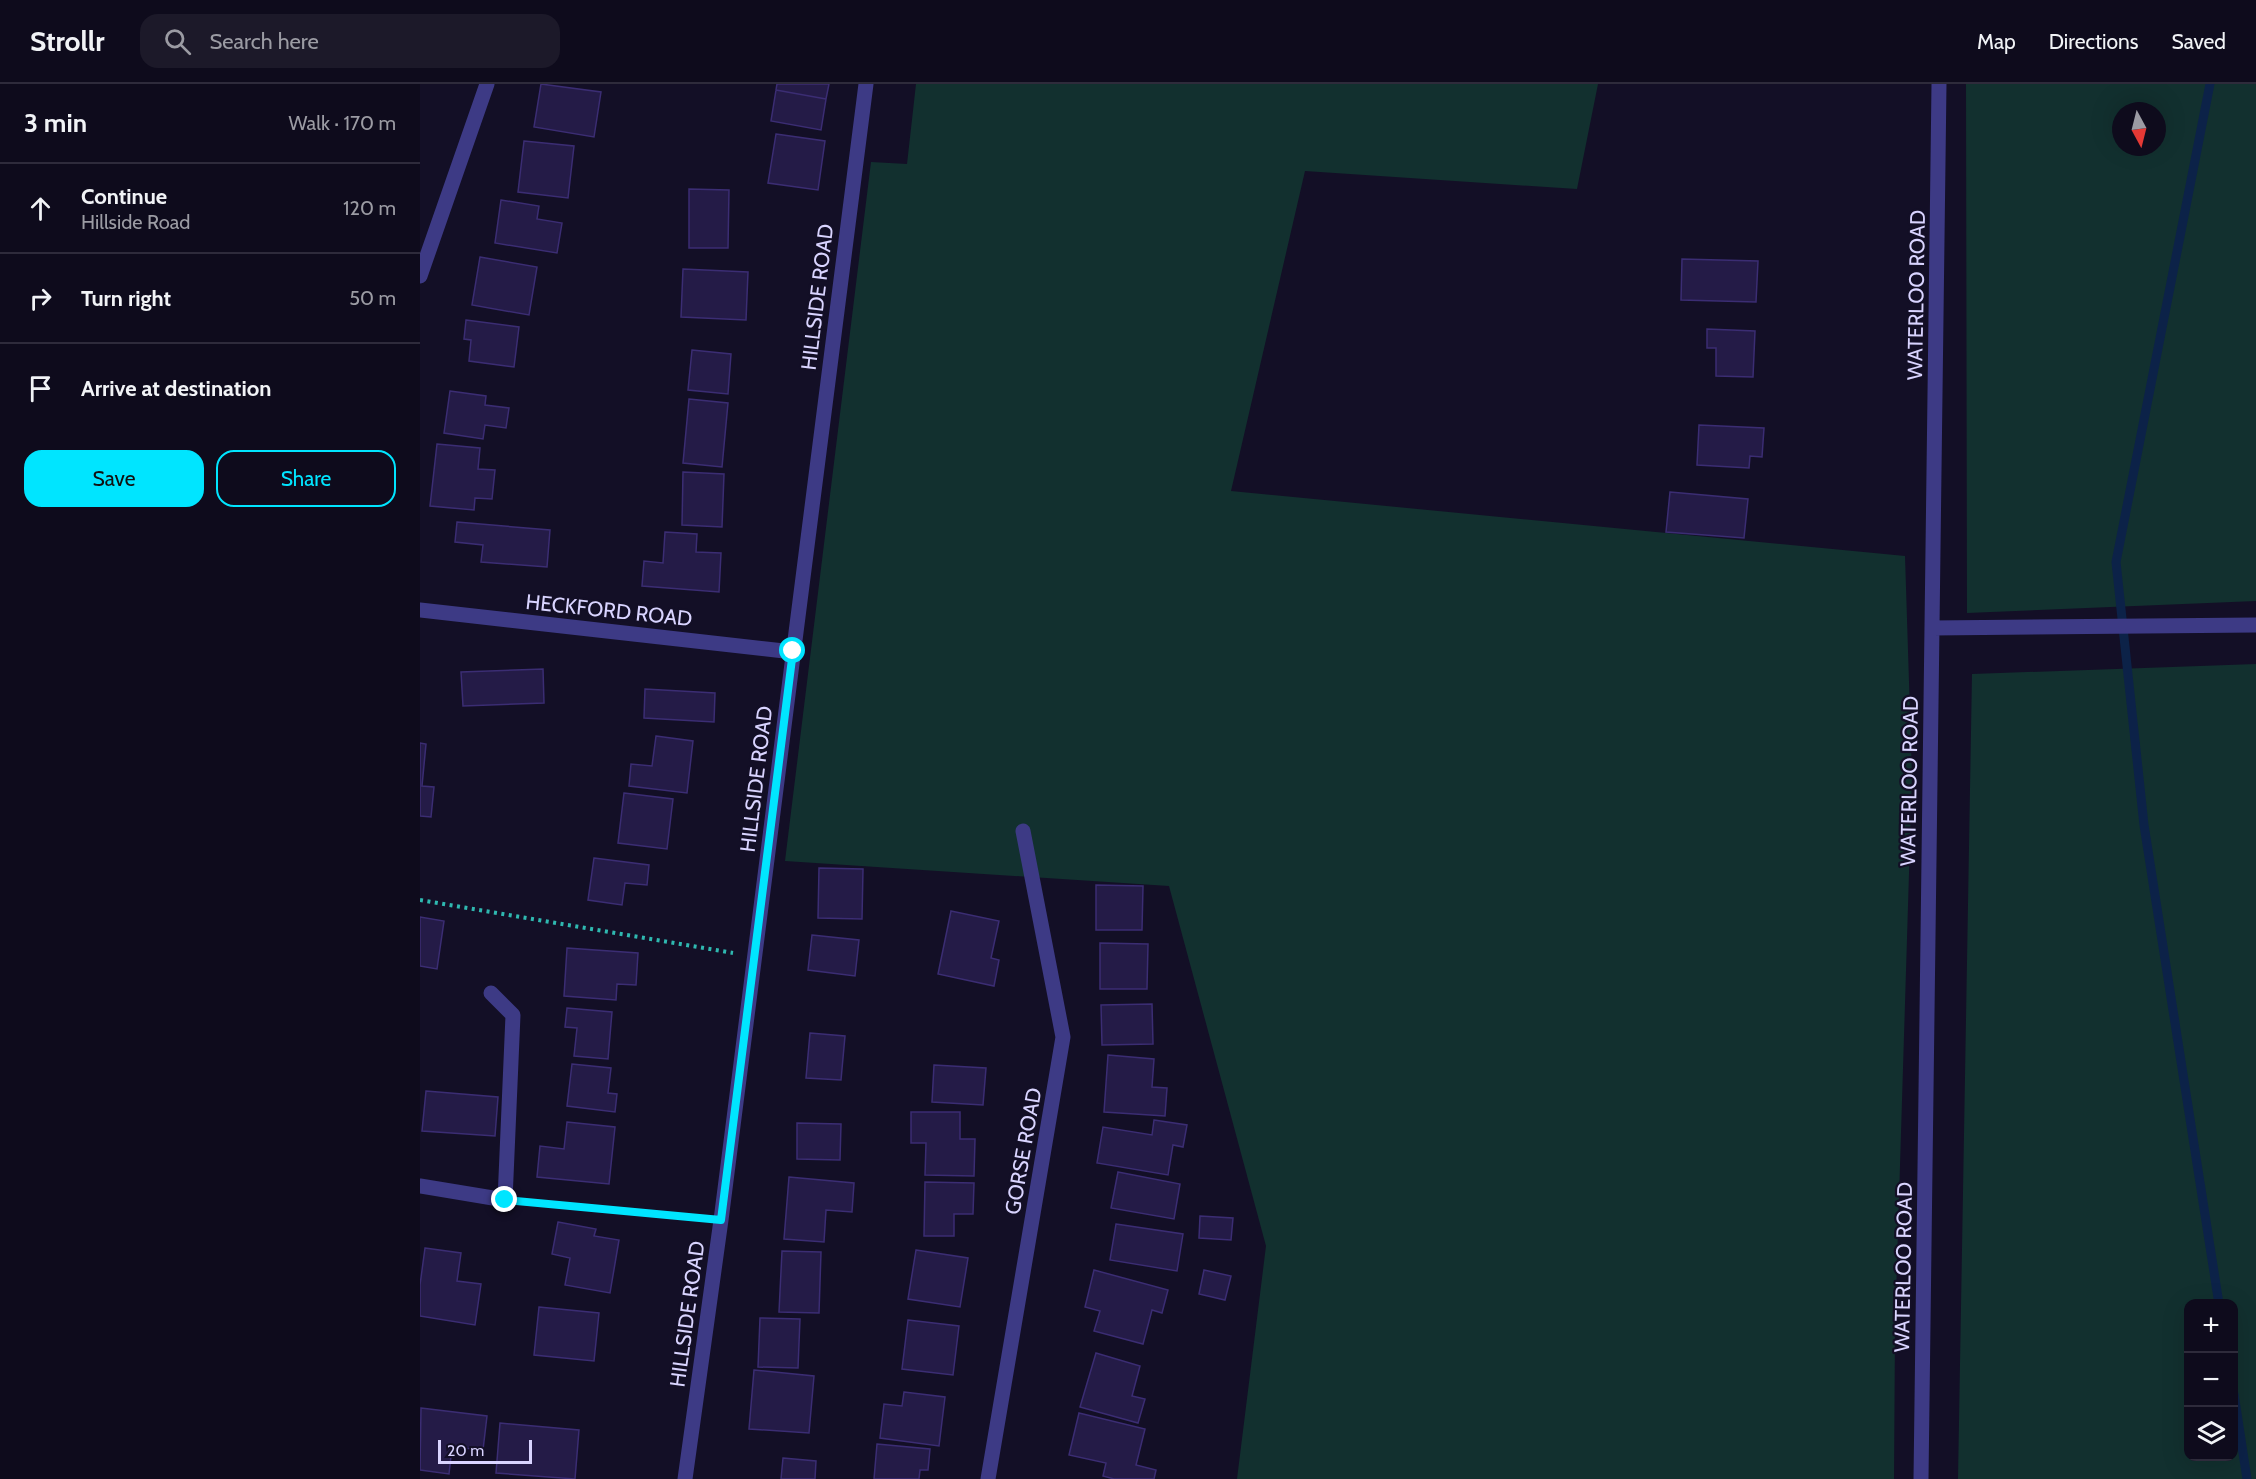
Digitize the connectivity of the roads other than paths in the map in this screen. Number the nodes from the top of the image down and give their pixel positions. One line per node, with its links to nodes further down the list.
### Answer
1 (487, 84): 4 (street)
2 (866, 84): 8 (street, HILLSIDE ROAD)
3 (1939, 84): 7 (street, WATERLOO ROAD)
4 (420, 276)
5 (420, 610): 8 (street, HECKFORD ROAD)
6 (2256, 625): 7 (street)
7 (1932, 628): 14 (street, WATERLOO ROAD)
8 (793, 651): 12 (street, HILLSIDE ROAD)
9 (1023, 831): 13 (street, GORSE ROAD)
10 (491, 993): 11 (street)
11 (420, 1186)
12 (685, 1479)
13 (987, 1479)
14 (1921, 1479)

